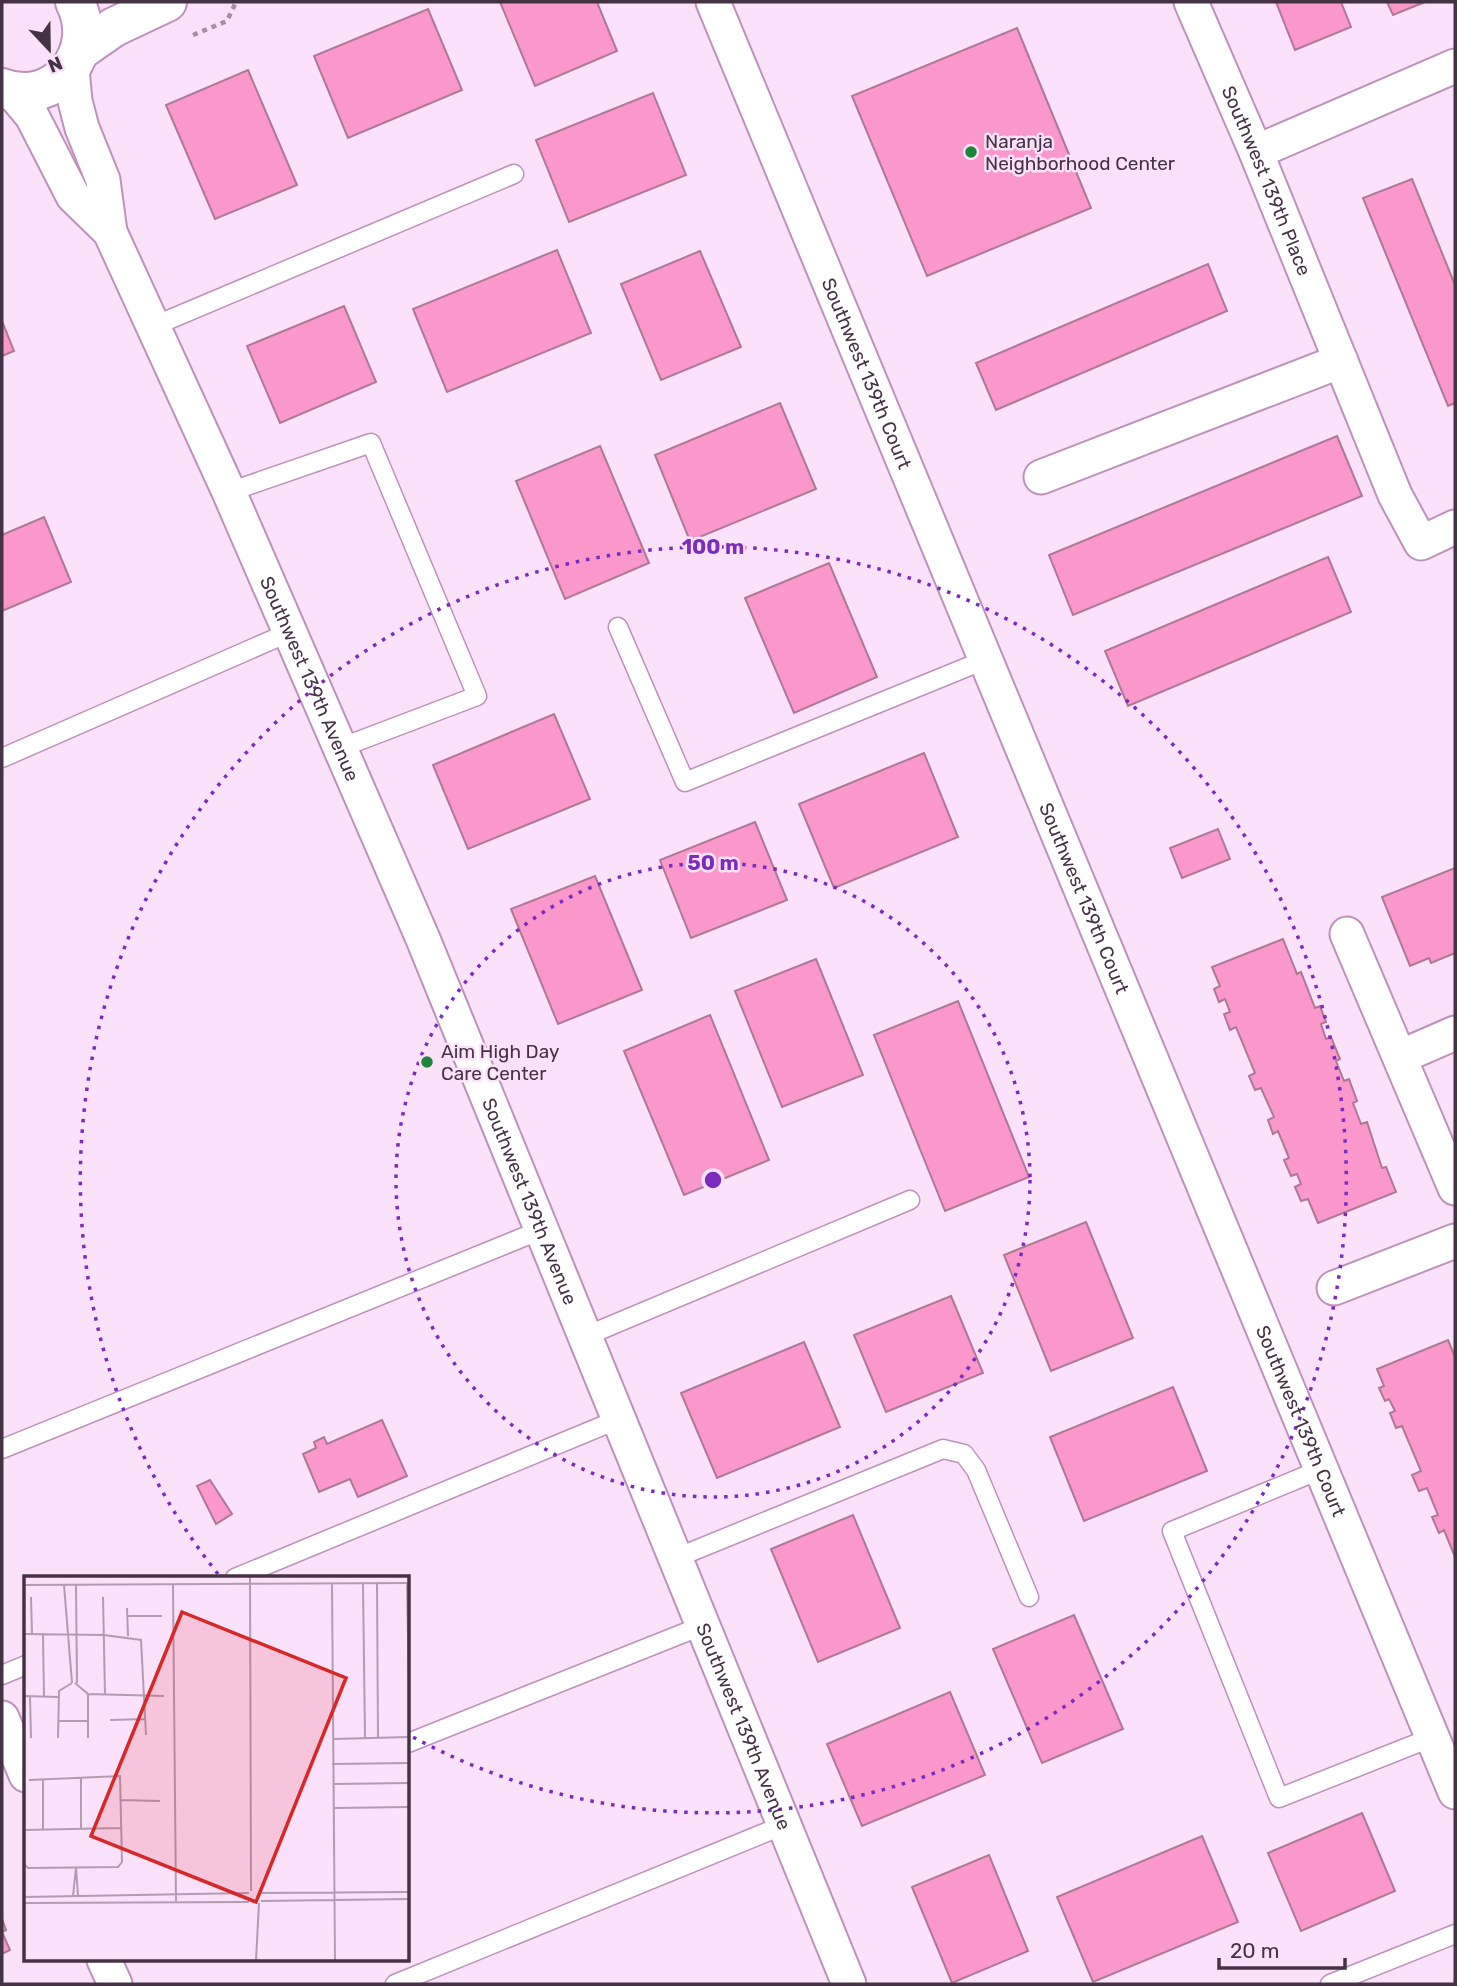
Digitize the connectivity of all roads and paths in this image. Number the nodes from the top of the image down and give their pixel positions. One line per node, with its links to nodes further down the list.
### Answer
1 (75, 2): 7 (street)
2 (167, 2): 7 (street)
3 (236, 2): 6 (path)
4 (713, 2): 20 (street, Southwest 139th Court)
5 (1191, 2): 10 (street, Southwest 139th Place)
6 (191, 36)
7 (76, 60): 9 (street); 12 (street, Southwest 139th Avenue)
8 (1455, 66): 10 (street)
9 (7, 90): 12 (street, Southwest 139th Avenue)
10 (1256, 152): 14 (street, Southwest 139th Place)
11 (514, 174): 13 (lane)
12 (110, 232): 13 (street, Southwest 139th Avenue)
13 (154, 326): 16 (street, Southwest 139th Avenue)
14 (1341, 361): 15 (street); 17 (street, Southwest 139th Place)
15 (1041, 477)
16 (229, 492): 19 (street, Southwest 139th Avenue); 21 (lane)
17 (1455, 527)
18 (618, 627): 20 (lane)
19 (290, 632): 21 (street, Southwest 139th Avenue); 22 (lane)
20 (987, 659): 34 (street, Southwest 139th Court)
21 (340, 748): 28 (street, Southwest 139th Avenue)
22 (2, 758)
23 (1347, 933): 25 (street)
24 (1455, 1033): 25 (street)
25 (1400, 1057): 26 (street)
26 (1455, 1188)
27 (910, 1200): 31 (lane)
28 (541, 1230): 31 (street, Southwest 139th Avenue); 33 (lane)
29 (1455, 1241): 30 (street)
30 (1334, 1288)
31 (586, 1336): 32 (street, Southwest 139th Avenue)
32 (619, 1419): 35 (street, Southwest 139th Avenue); 36 (lane)
33 (2, 1449)
34 (1322, 1469): 42 (street, Southwest 139th Court); 42 (lane)
35 (676, 1558): 37 (lane); 38 (street, Southwest 139th Avenue)
36 (240, 1576)
37 (1030, 1597)
38 (704, 1625): 43 (lane); 46 (street, Southwest 139th Avenue)
39 (24, 1666): 40 (lane)
40 (2, 1675)
41 (2, 1718): 44 (street)
42 (1433, 1737): 45 (street, Southwest 139th Court)
43 (410, 1742)
44 (24, 1771)
45 (1455, 1792)
46 (784, 1825): 50 (lane); 51 (street, Southwest 139th Avenue)
47 (1455, 1934): 52 (lane)
48 (105, 1962): 49 (street)
49 (114, 1984)
50 (395, 1984)
51 (849, 1984)
52 (1330, 1984)

